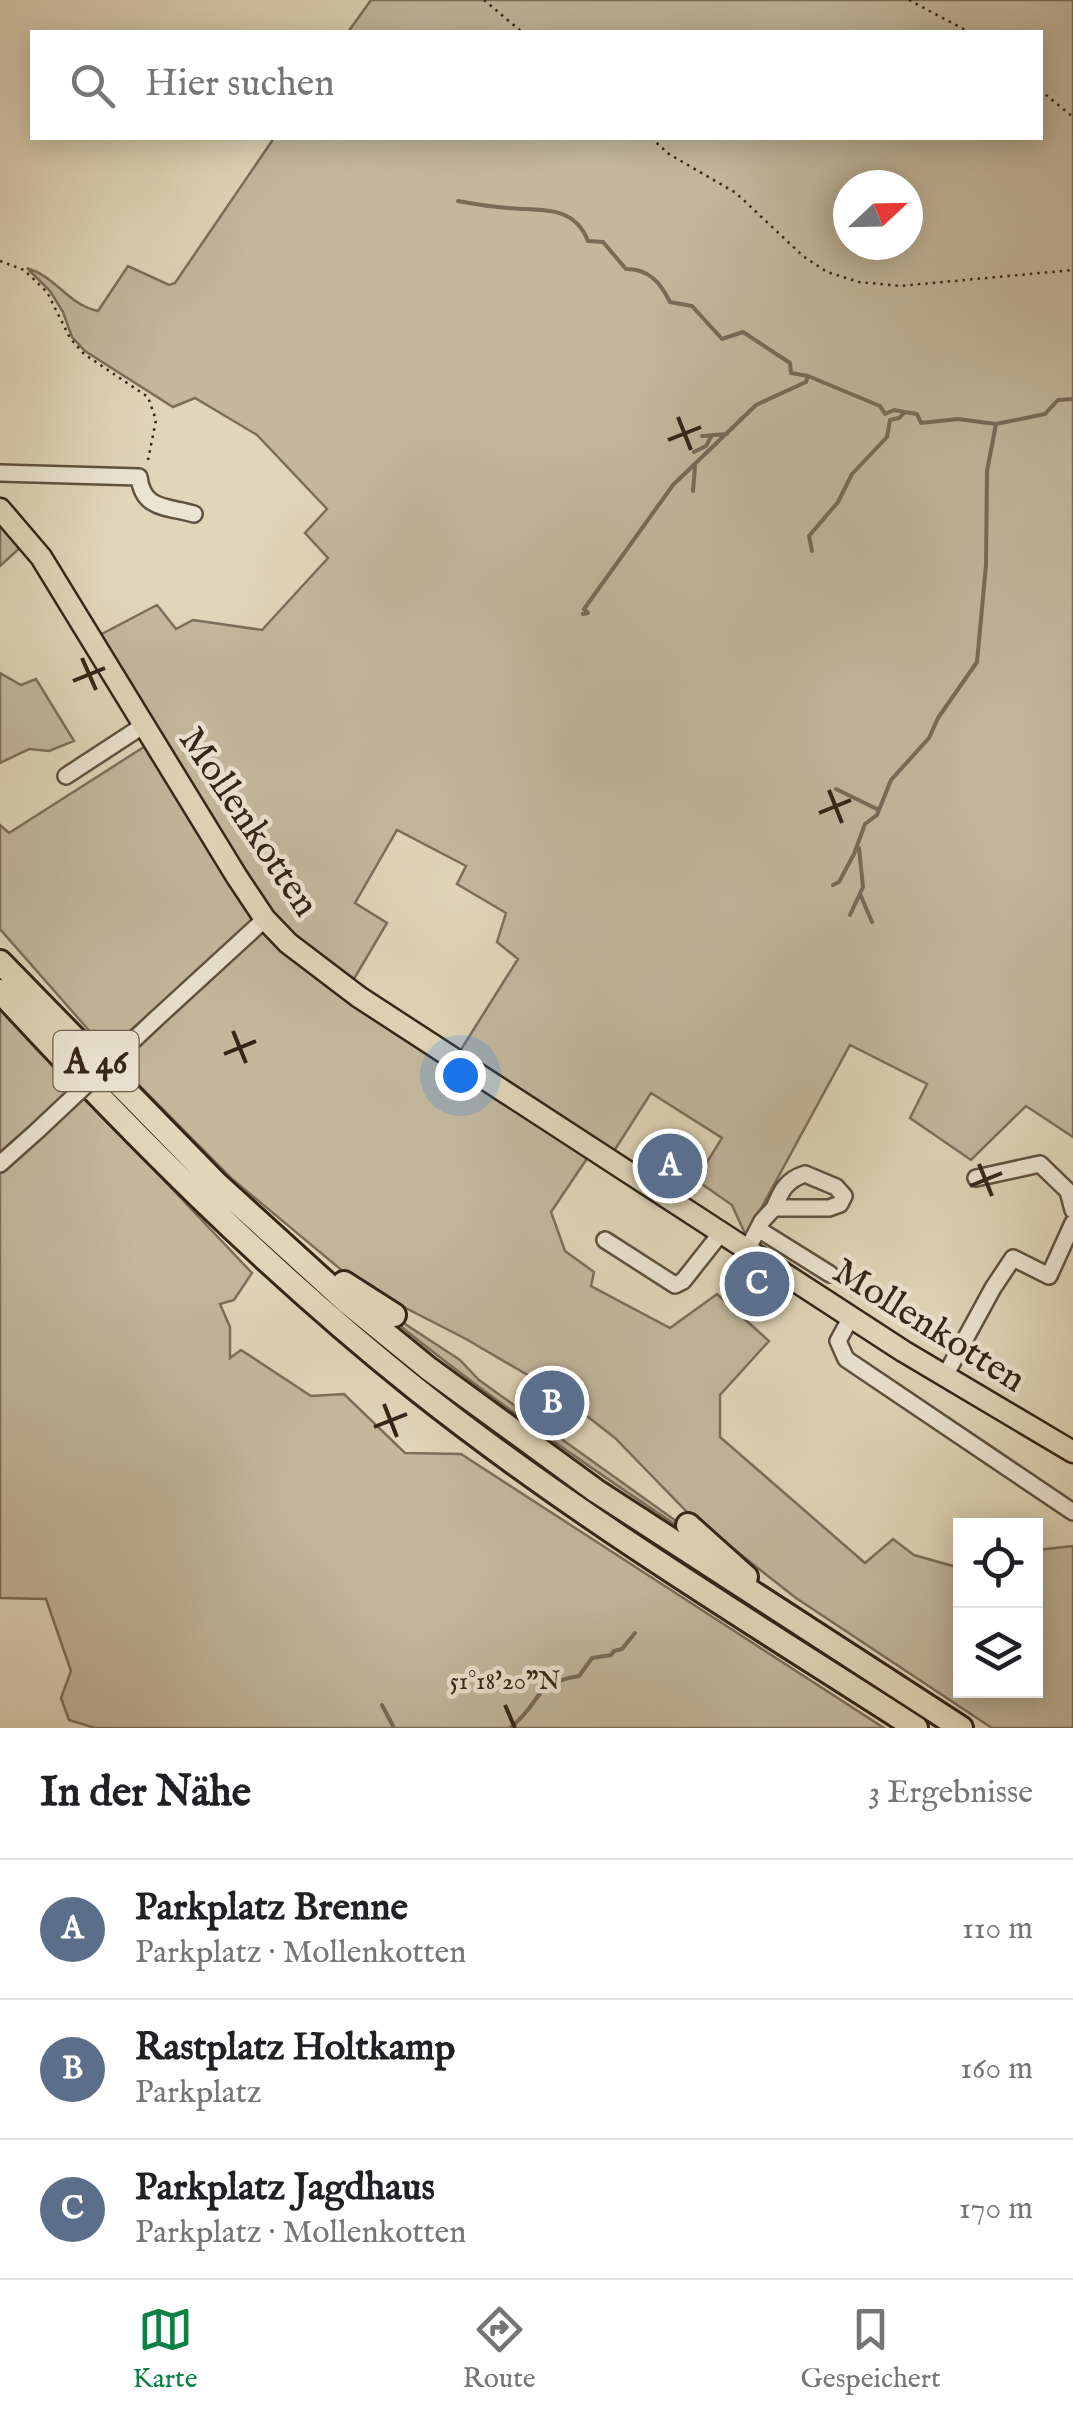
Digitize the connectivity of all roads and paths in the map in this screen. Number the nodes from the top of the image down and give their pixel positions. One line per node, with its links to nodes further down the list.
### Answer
1 (484, 0): 3 (path)
2 (909, 0): 4 (path)
3 (520, 30)
4 (965, 30)
5 (1043, 92): 6 (path)
6 (1073, 117)
7 (653, 140): 9 (path)
8 (0, 261): 11 (path)
9 (1073, 270)
10 (0, 473): 11 (street)
11 (138, 477): 13 (street)
12 (0, 509): 14 (main road, Mollenkotten)
13 (194, 514)
14 (144, 725): 15 (street); 16 (main road, Mollenkotten)
15 (66, 776)
16 (265, 919): 19 (street, bridge); 25 (main road, Mollenkotten)
17 (0, 962): 27 (highway, A 46)
18 (0, 991): 37 (highway, A 46)
19 (0, 1164)
20 (976, 1178): 22 (street)
21 (774, 1208): 24 (street)
22 (1073, 1210)
23 (1073, 1223): 32 (street)
24 (758, 1229): 28 (street); 29 (street)
25 (721, 1233): 26 (street); 28 (main road, Mollenkotten)
26 (604, 1240)
27 (282, 1244): 30 (highway); 36 (highway, A 46)
28 (747, 1250): 31 (main road, Mollenkotten)
29 (830, 1274)
30 (394, 1315)
31 (851, 1317): 32 (main road, Mollenkotten); 34 (street)
32 (944, 1376): 33 (main road, Mollenkotten)
33 (1073, 1452)
34 (1073, 1512)
35 (688, 1526): 36 (highway)
36 (801, 1626): 38 (highway, A 46)
37 (916, 1728)
38 (960, 1728)

